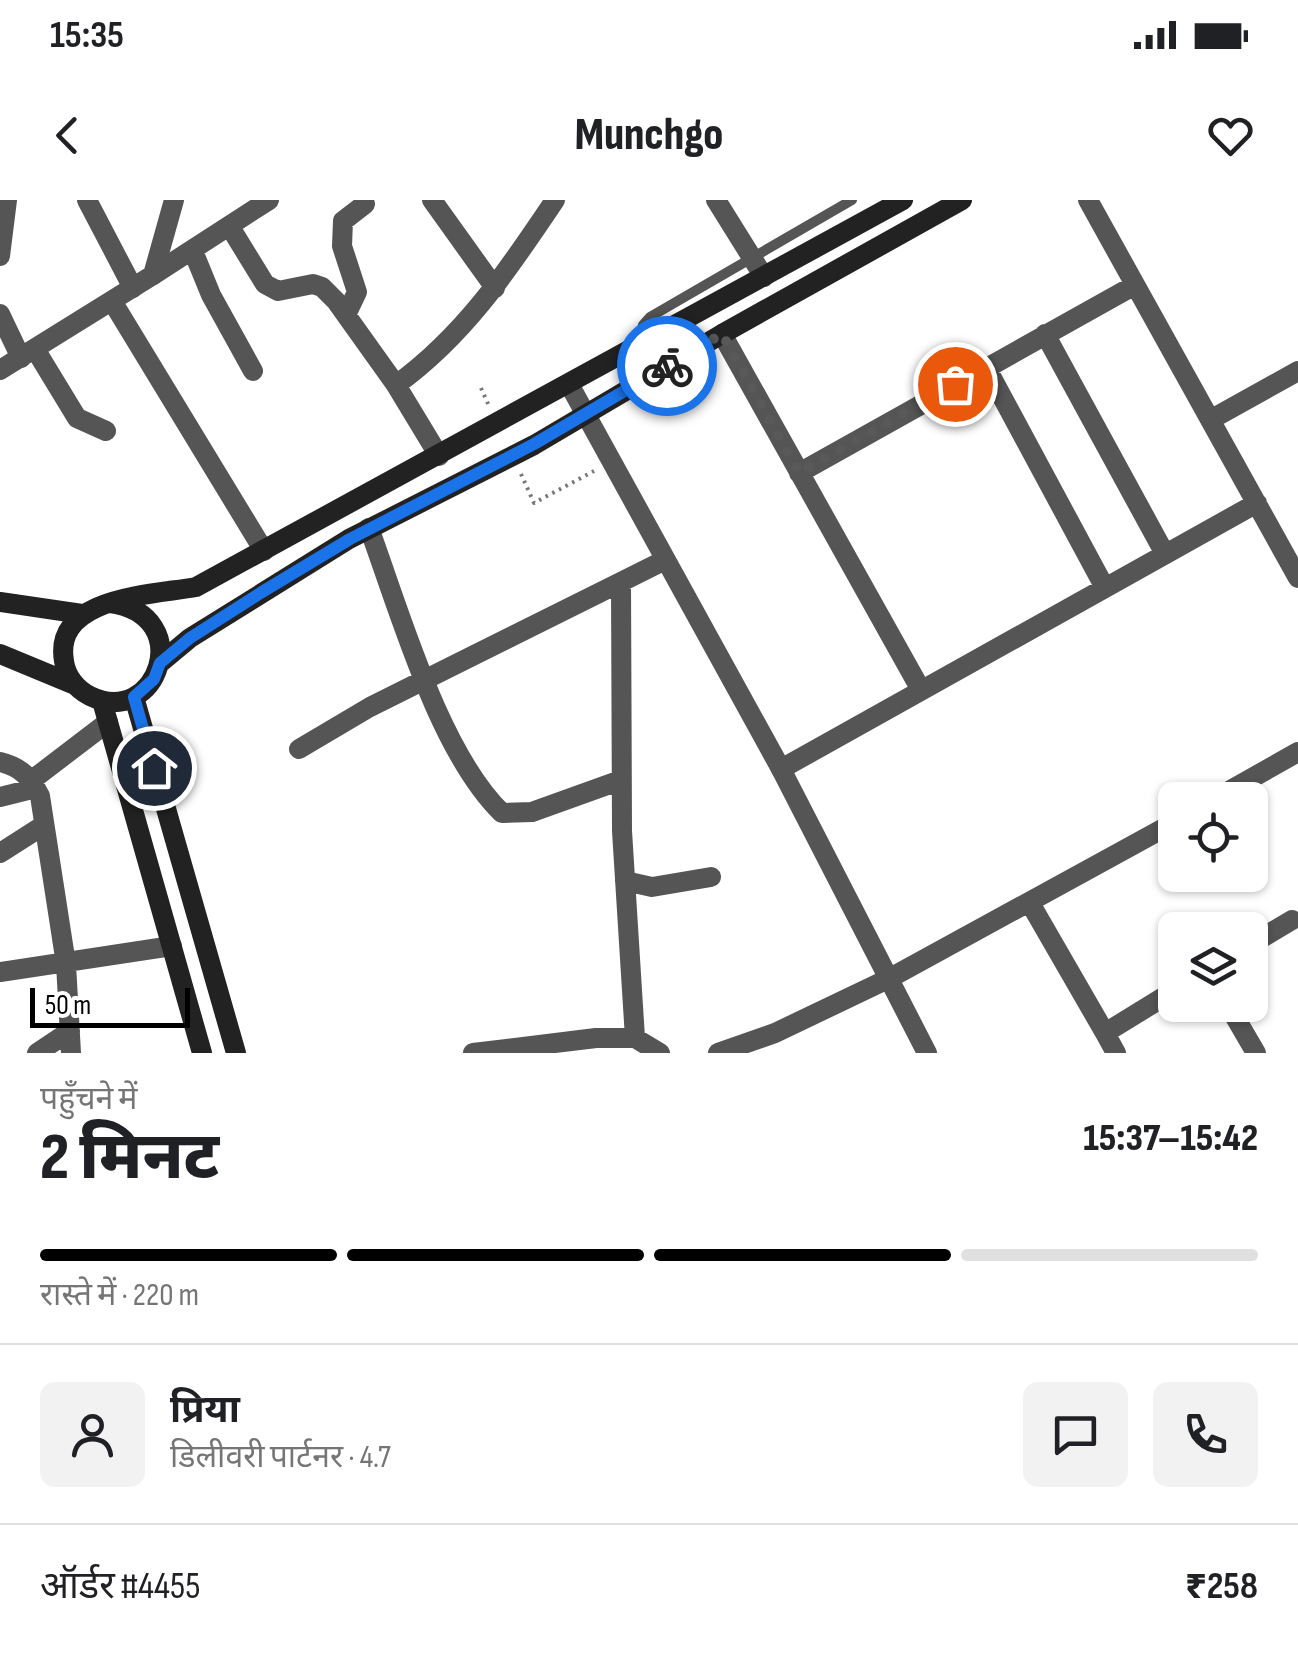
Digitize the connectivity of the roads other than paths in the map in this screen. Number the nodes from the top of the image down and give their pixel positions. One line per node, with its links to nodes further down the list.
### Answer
1 (7, 200): 15 (street)
2 (86, 200): 20 (street)
3 (269, 200): 13 (street)
4 (432, 200): 21 (street)
5 (555, 200): 21 (street)
6 (716, 200): 16 (street)
7 (852, 200): 16 (lane)
8 (903, 200): 18 (main road)
9 (962, 200): 25 (main road)
10 (1088, 200): 19 (street)
11 (169, 202): 17 (street)
12 (366, 204): 24 (street)
13 (230, 226): 14 (street); 24 (street)
14 (193, 251): 17 (street); 31 (street)
15 (0, 256)
16 (752, 256): 18 (street); 27 (lane)
17 (153, 275): 20 (street)
18 (764, 277): 27 (main road)
19 (1135, 284): 26 (street); 36 (street)
20 (133, 288): 22 (street)
21 (495, 288): 34 (street)
22 (112, 301): 28 (street); 42 (street)
23 (0, 314): 28 (street)
24 (346, 315): 34 (street)
25 (722, 334): 35 (main road); 39 (street)
26 (1045, 334): 29 (street); 43 (street)
27 (638, 347): 33 (main road)
28 (28, 353): 30 (street); 37 (street)
29 (986, 367): 39 (street); 47 (street)
30 (0, 370)
31 (253, 371)
32 (1298, 371): 36 (street)
33 (569, 384): 35 (street); 38 (main road)
34 (396, 385): 38 (street)
35 (586, 414): 41 (main road); 44 (street)
36 (1210, 420): 40 (street)
37 (106, 432)
38 (440, 456): 42 (main road)
39 (799, 473): 55 (street)
40 (1256, 503): 43 (street); 45 (street)
41 (370, 528): 52 (main road); 53 (street)
42 (264, 551): 49 (main road)
43 (1165, 554): 47 (street)
44 (665, 560): 46 (street); 62 (street)
45 (1298, 578)
46 (621, 582): 53 (street); 63 (street)
47 (1105, 588): 55 (street)
48 (0, 602): 50 (main road)
49 (110, 603): 50 (main road); 52 (main road)
50 (82, 614): 54 (main road)
51 (0, 654): 54 (main road)
52 (160, 663): 56 (main road)
53 (425, 682): 59 (street); 63 (street)
54 (74, 685): 57 (main road)
55 (921, 690): 62 (street)
56 (134, 697): 57 (main road); 87 (main road)
57 (102, 701): 58 (main road)
58 (108, 722): 65 (street); 75 (main road)
59 (299, 749)
60 (1298, 752): 64 (street)
61 (0, 762): 65 (street)
62 (780, 769): 78 (street)
63 (621, 780): 71 (street)
64 (1245, 782)
65 (34, 784): 66 (street); 67 (street)
66 (0, 797)
67 (44, 825): 69 (street); 76 (street)
68 (1158, 832): 72 (street)
69 (0, 853)
70 (711, 878): 71 (street)
71 (625, 882): 83 (street)
72 (1030, 904): 78 (street); 82 (street)
73 (1296, 922): 74 (street)
74 (1268, 936)
75 (172, 946): 76 (street); 86 (main road)
76 (66, 964): 77 (street); 81 (street)
77 (0, 972)
78 (890, 978): 90 (street); 91 (street)
79 (1158, 1000): 82 (street)
80 (1238, 1022): 93 (street)
81 (70, 1031): 84 (street); 85 (street)
82 (1105, 1033): 92 (street)
83 (635, 1038): 88 (street); 89 (street)
84 (37, 1053)
85 (71, 1053)
86 (202, 1053)
87 (236, 1053)
88 (474, 1053)
89 (660, 1053)
90 (718, 1053)
91 (927, 1053)
92 (1116, 1053)
93 (1256, 1053)

